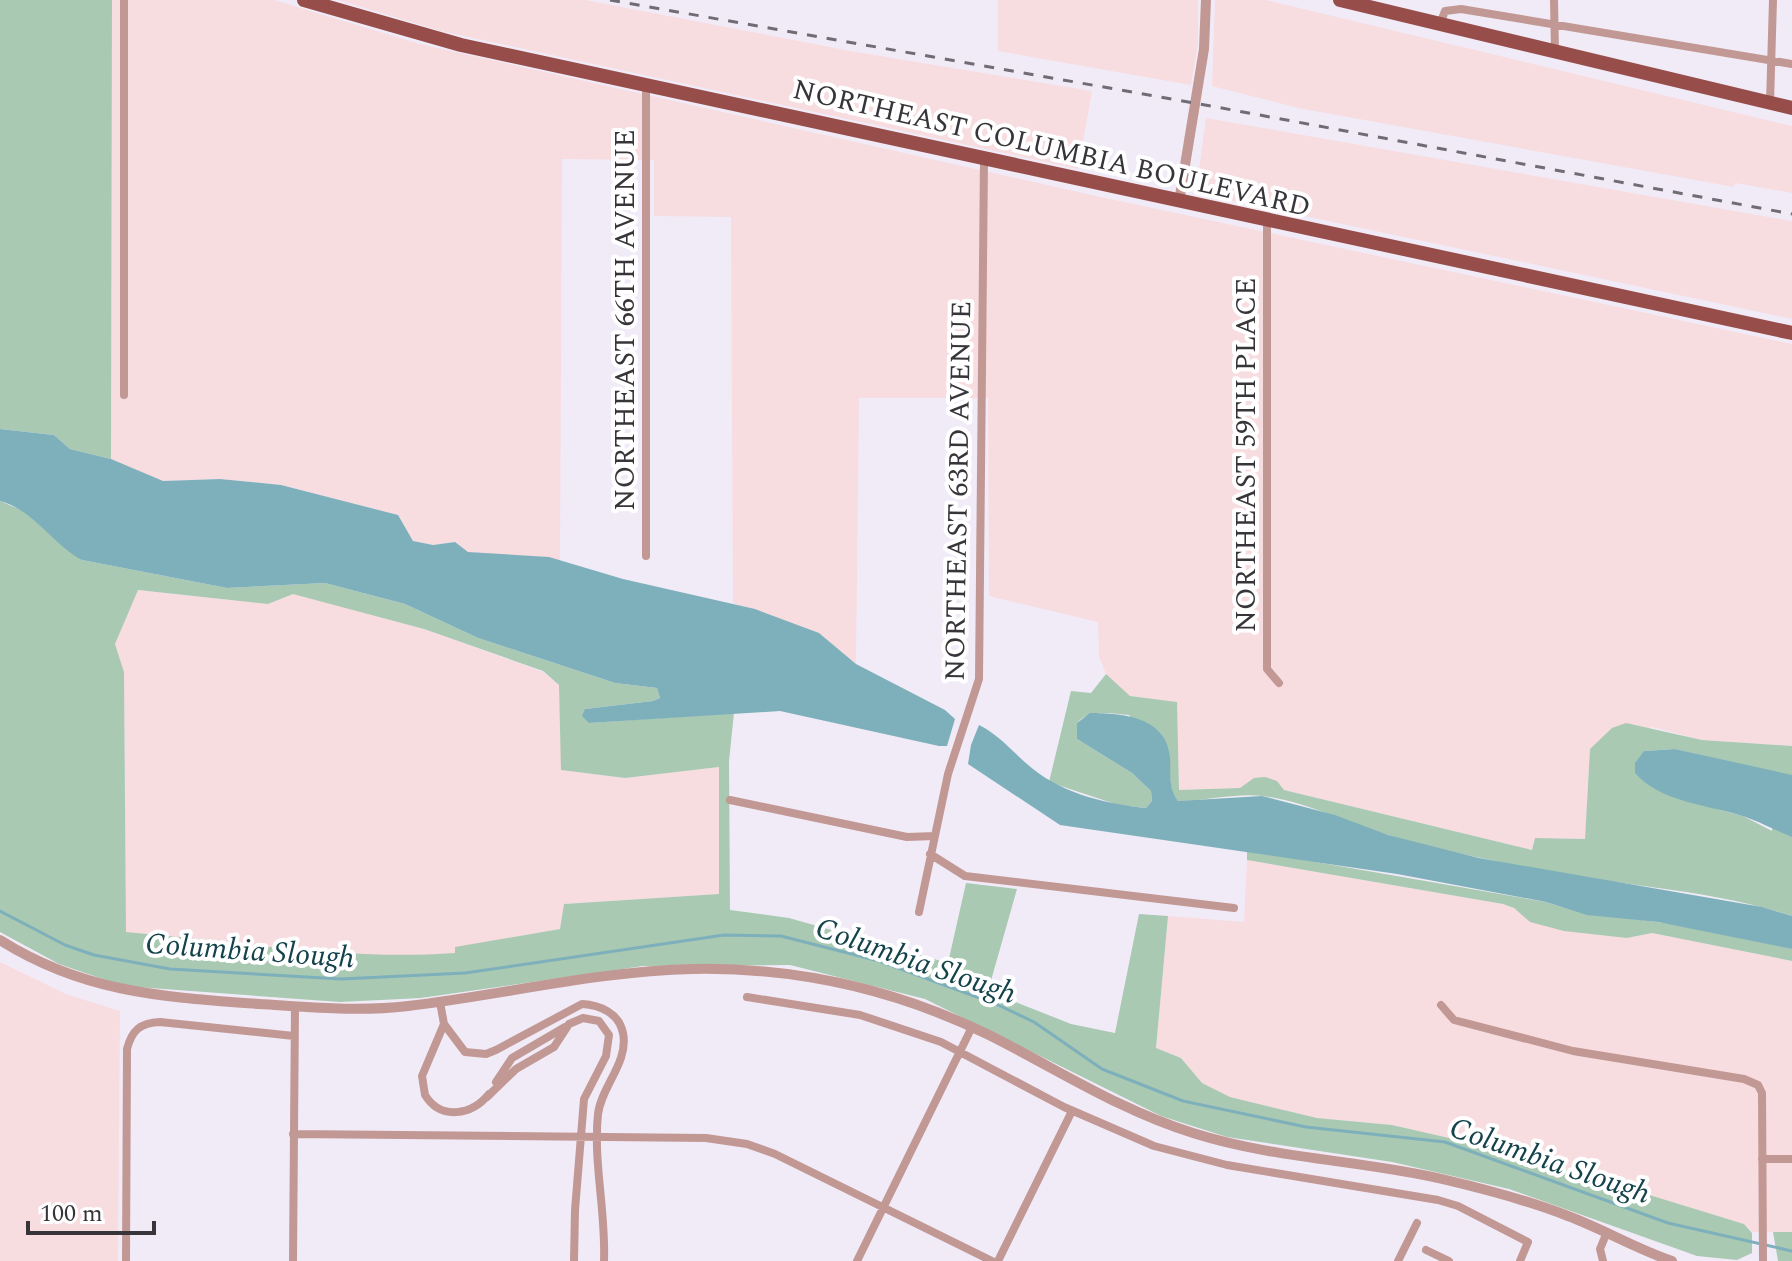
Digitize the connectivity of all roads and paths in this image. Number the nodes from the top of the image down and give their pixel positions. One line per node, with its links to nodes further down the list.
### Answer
1 (124, 0): 19 (street)
2 (304, 0): 12 (main road, NORTHEAST COLUMBIA BOULEVARD)
3 (1206, 0): 16 (street)
4 (1340, 0): 7 (main road)
5 (1554, 0): 8 (street)
6 (1773, 0): 10 (street)
7 (1440, 24): 8 (street); 9 (main road)
8 (1555, 26): 9 (street); 10 (street)
9 (1555, 52): 13 (main road)
10 (1772, 62): 11 (street); 13 (street)
11 (1792, 64)
12 (646, 84): 15 (main road, NORTHEAST COLUMBIA BOULEVARD); 20 (street, NORTHEAST 66TH AVENUE)
13 (1770, 103): 14 (main road)
14 (1792, 108)
15 (984, 159): 16 (main road, NORTHEAST COLUMBIA BOULEVARD); 23 (street, NORTHEAST 63RD AVENUE)
16 (1179, 202): 17 (main road, NORTHEAST COLUMBIA BOULEVARD)
17 (1267, 222): 18 (main road, NORTHEAST COLUMBIA BOULEVARD); 21 (street, NORTHEAST 59TH PLACE)
18 (1792, 333)
19 (124, 395)
20 (646, 556)
21 (1279, 683)
22 (730, 800): 23 (street)
23 (935, 836): 24 (street, NORTHEAST 63RD AVENUE)
24 (930, 854): 25 (street); 26 (street, NORTHEAST 63RD AVENUE)
25 (1234, 908)
26 (919, 912)
27 (0, 940): 31 (street)
28 (747, 997): 35 (street)
29 (440, 1002): 31 (street); 32 (street); 33 (street)
30 (1441, 1005): 40 (street)
31 (295, 1006): 34 (street)
32 (444, 1024): 38 (street); 39 (street)
33 (972, 1027): 35 (street); 44 (street)
34 (294, 1036): 37 (street); 47 (street)
35 (960, 1051): 36 (street); 42 (street)
36 (1072, 1111): 52 (street); 55 (street)
37 (293, 1134): 38 (street); 48 (street)
38 (582, 1137): 39 (street); 49 (street)
39 (597, 1137): 42 (street); 50 (street)
40 (1762, 1159): 41 (street); 46 (street)
41 (1792, 1159)
42 (883, 1207): 51 (street); 52 (street)
43 (1417, 1223): 53 (street)
44 (1607, 1232): 56 (street); 57 (street)
45 (1426, 1250): 54 (street)
46 (1763, 1258)
47 (126, 1261)
48 (293, 1261)
49 (574, 1261)
50 (604, 1261)
51 (857, 1261)
52 (995, 1261)
53 (1398, 1261)
54 (1449, 1261)
55 (1520, 1261)
56 (1603, 1261)
57 (1672, 1261)

